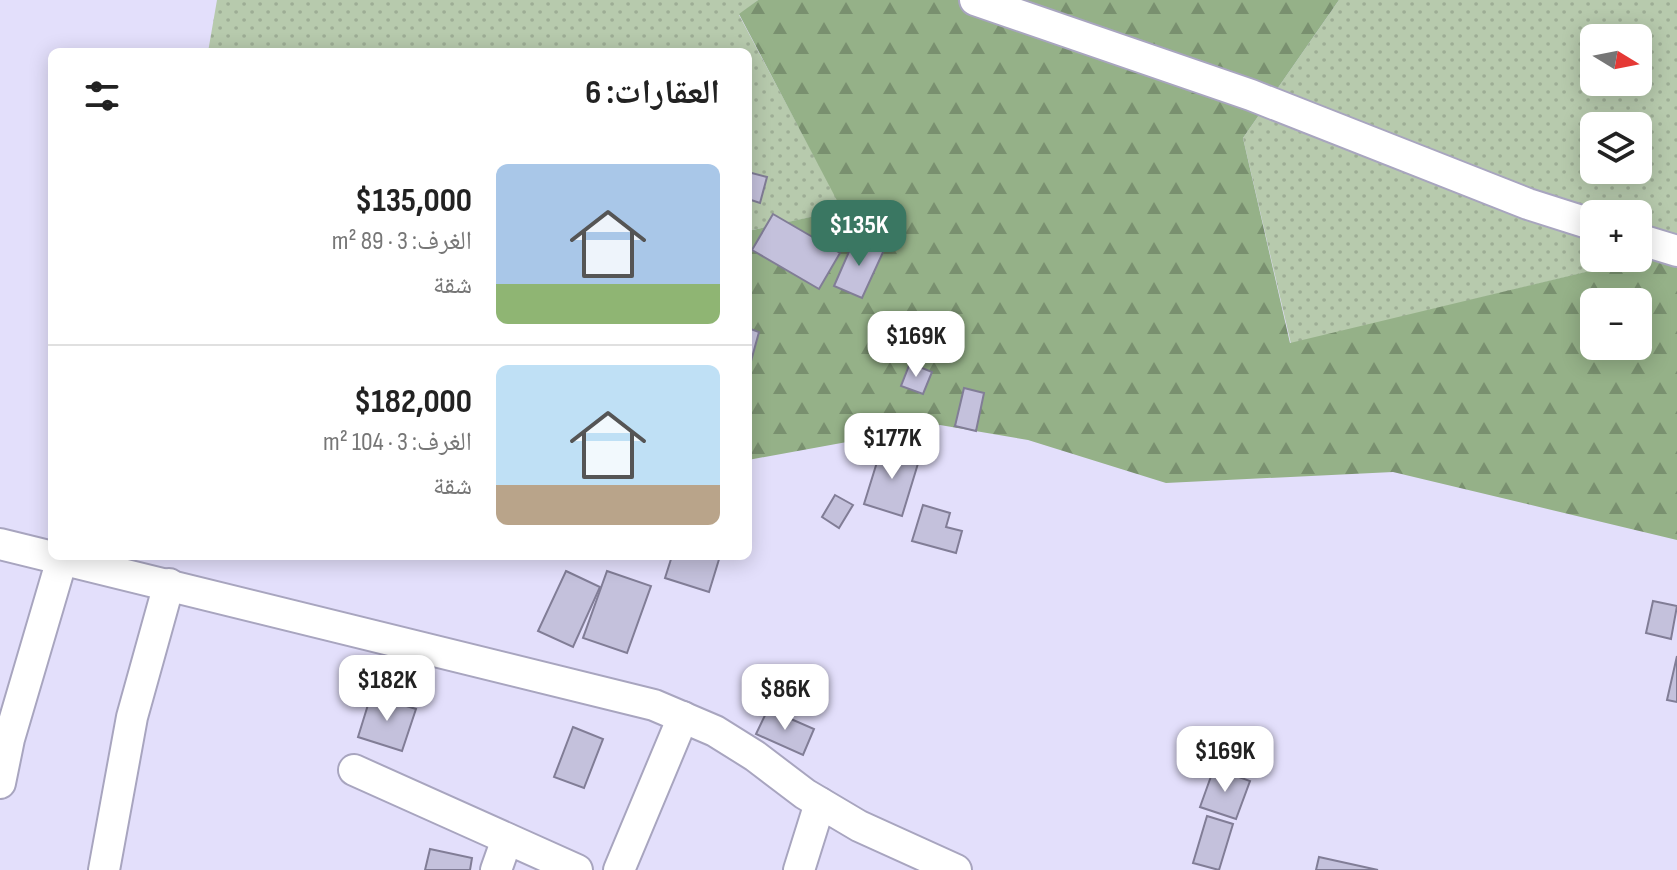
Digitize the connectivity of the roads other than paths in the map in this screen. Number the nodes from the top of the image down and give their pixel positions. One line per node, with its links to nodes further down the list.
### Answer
1 (975, 0): 2 (street)
2 (1580, 221)
3 (1652, 243): 4 (street)
4 (1677, 251)
5 (0, 544): 6 (street)
6 (48, 556)
7 (62, 560): 12 (street)
8 (66, 560): 9 (street)
9 (169, 584): 10 (street); 16 (street)
10 (683, 717): 13 (street); 19 (street)
11 (354, 770): 14 (street)
12 (0, 783)
13 (820, 803): 15 (street); 20 (street)
14 (507, 839): 17 (street); 18 (street)
15 (897, 857): 21 (street)
16 (104, 870)
17 (496, 870)
18 (577, 870)
19 (619, 870)
20 (799, 870)
21 (956, 870)

